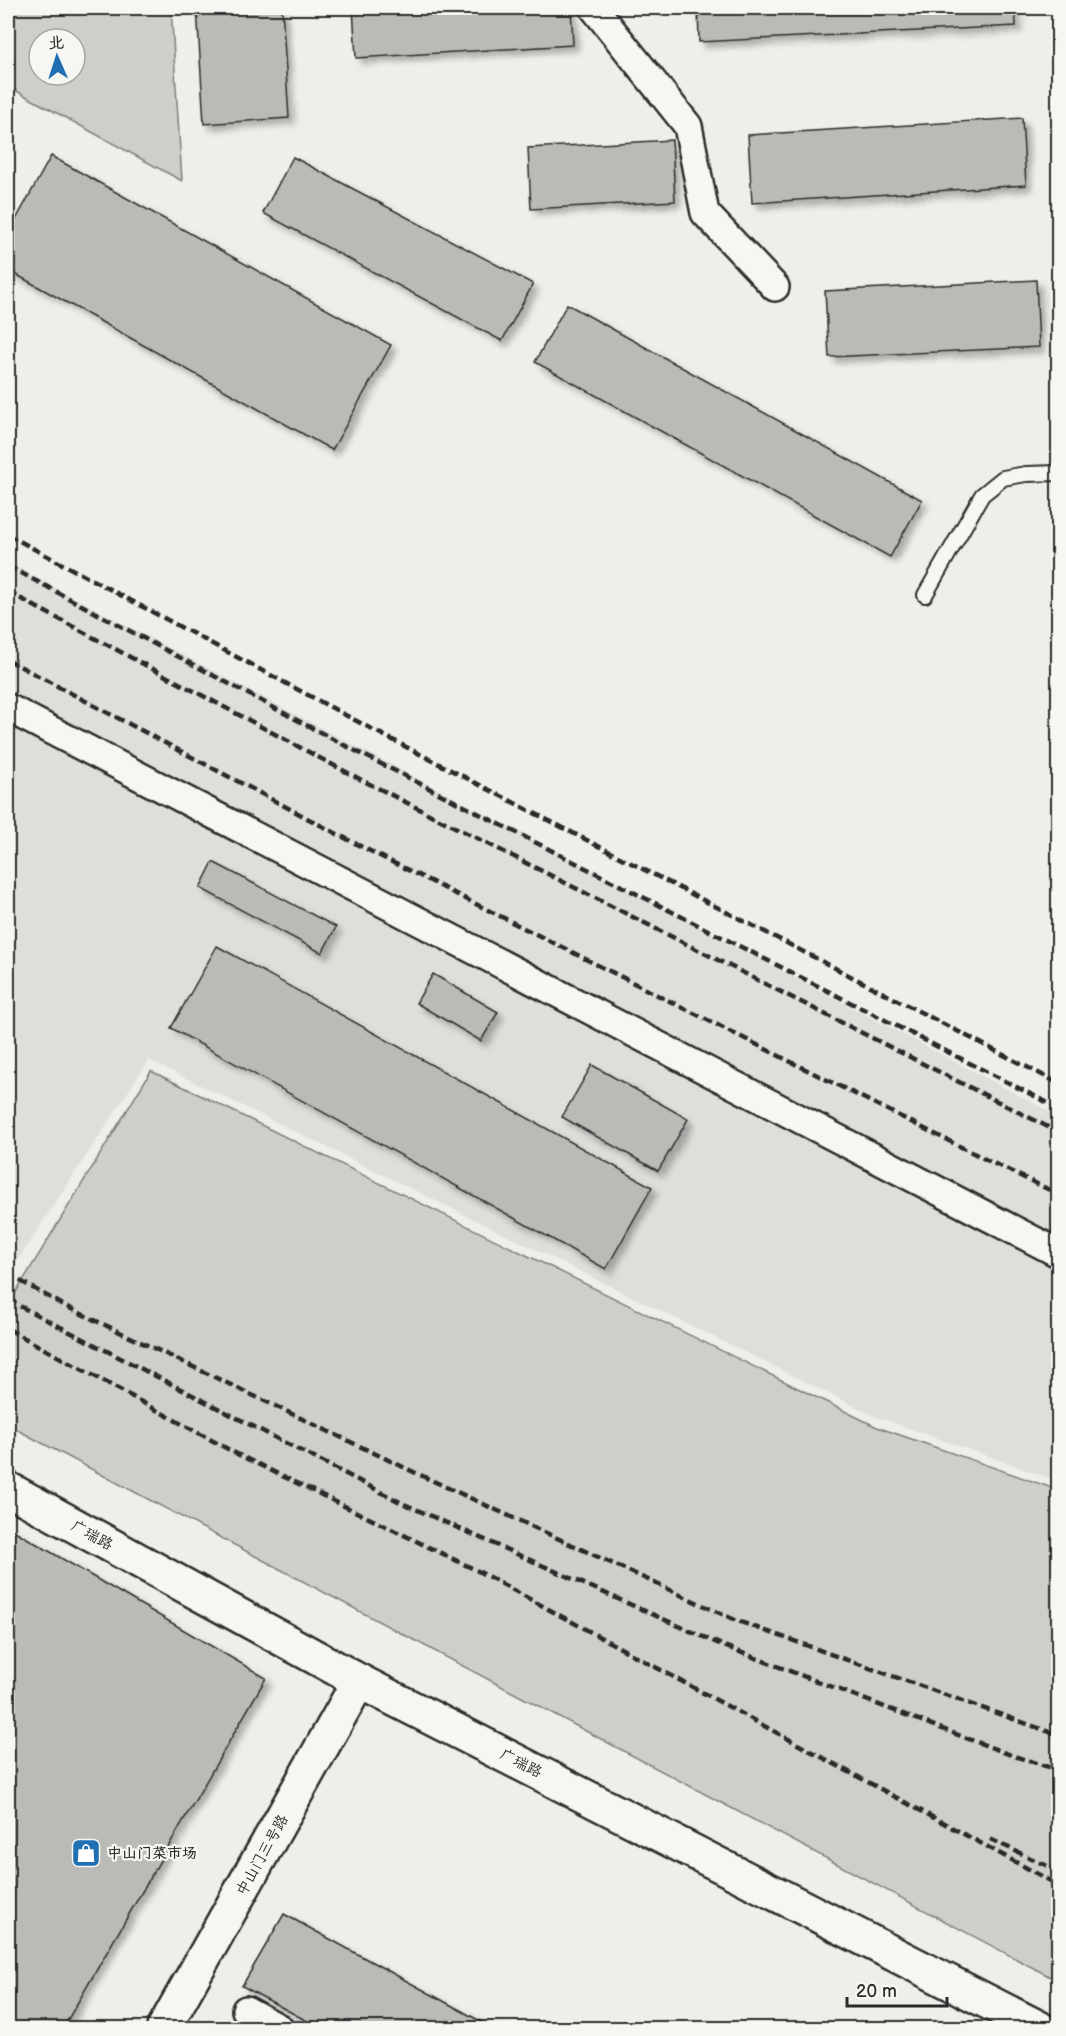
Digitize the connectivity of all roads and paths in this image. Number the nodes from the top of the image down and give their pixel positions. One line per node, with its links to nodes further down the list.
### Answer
1 (594, 8): 2 (street)
2 (775, 287)
3 (1059, 473): 4 (lane)
4 (925, 595)
5 (8, 708): 6 (street)
6 (1059, 1253)
7 (8, 1489): 8 (main road, 广瑞路)
8 (359, 1681): 10 (main road, 中山门三号路); 12 (main road, 广瑞路)
9 (246, 2010): 11 (street)
10 (164, 2028)
11 (279, 2028)
12 (1039, 2028)

